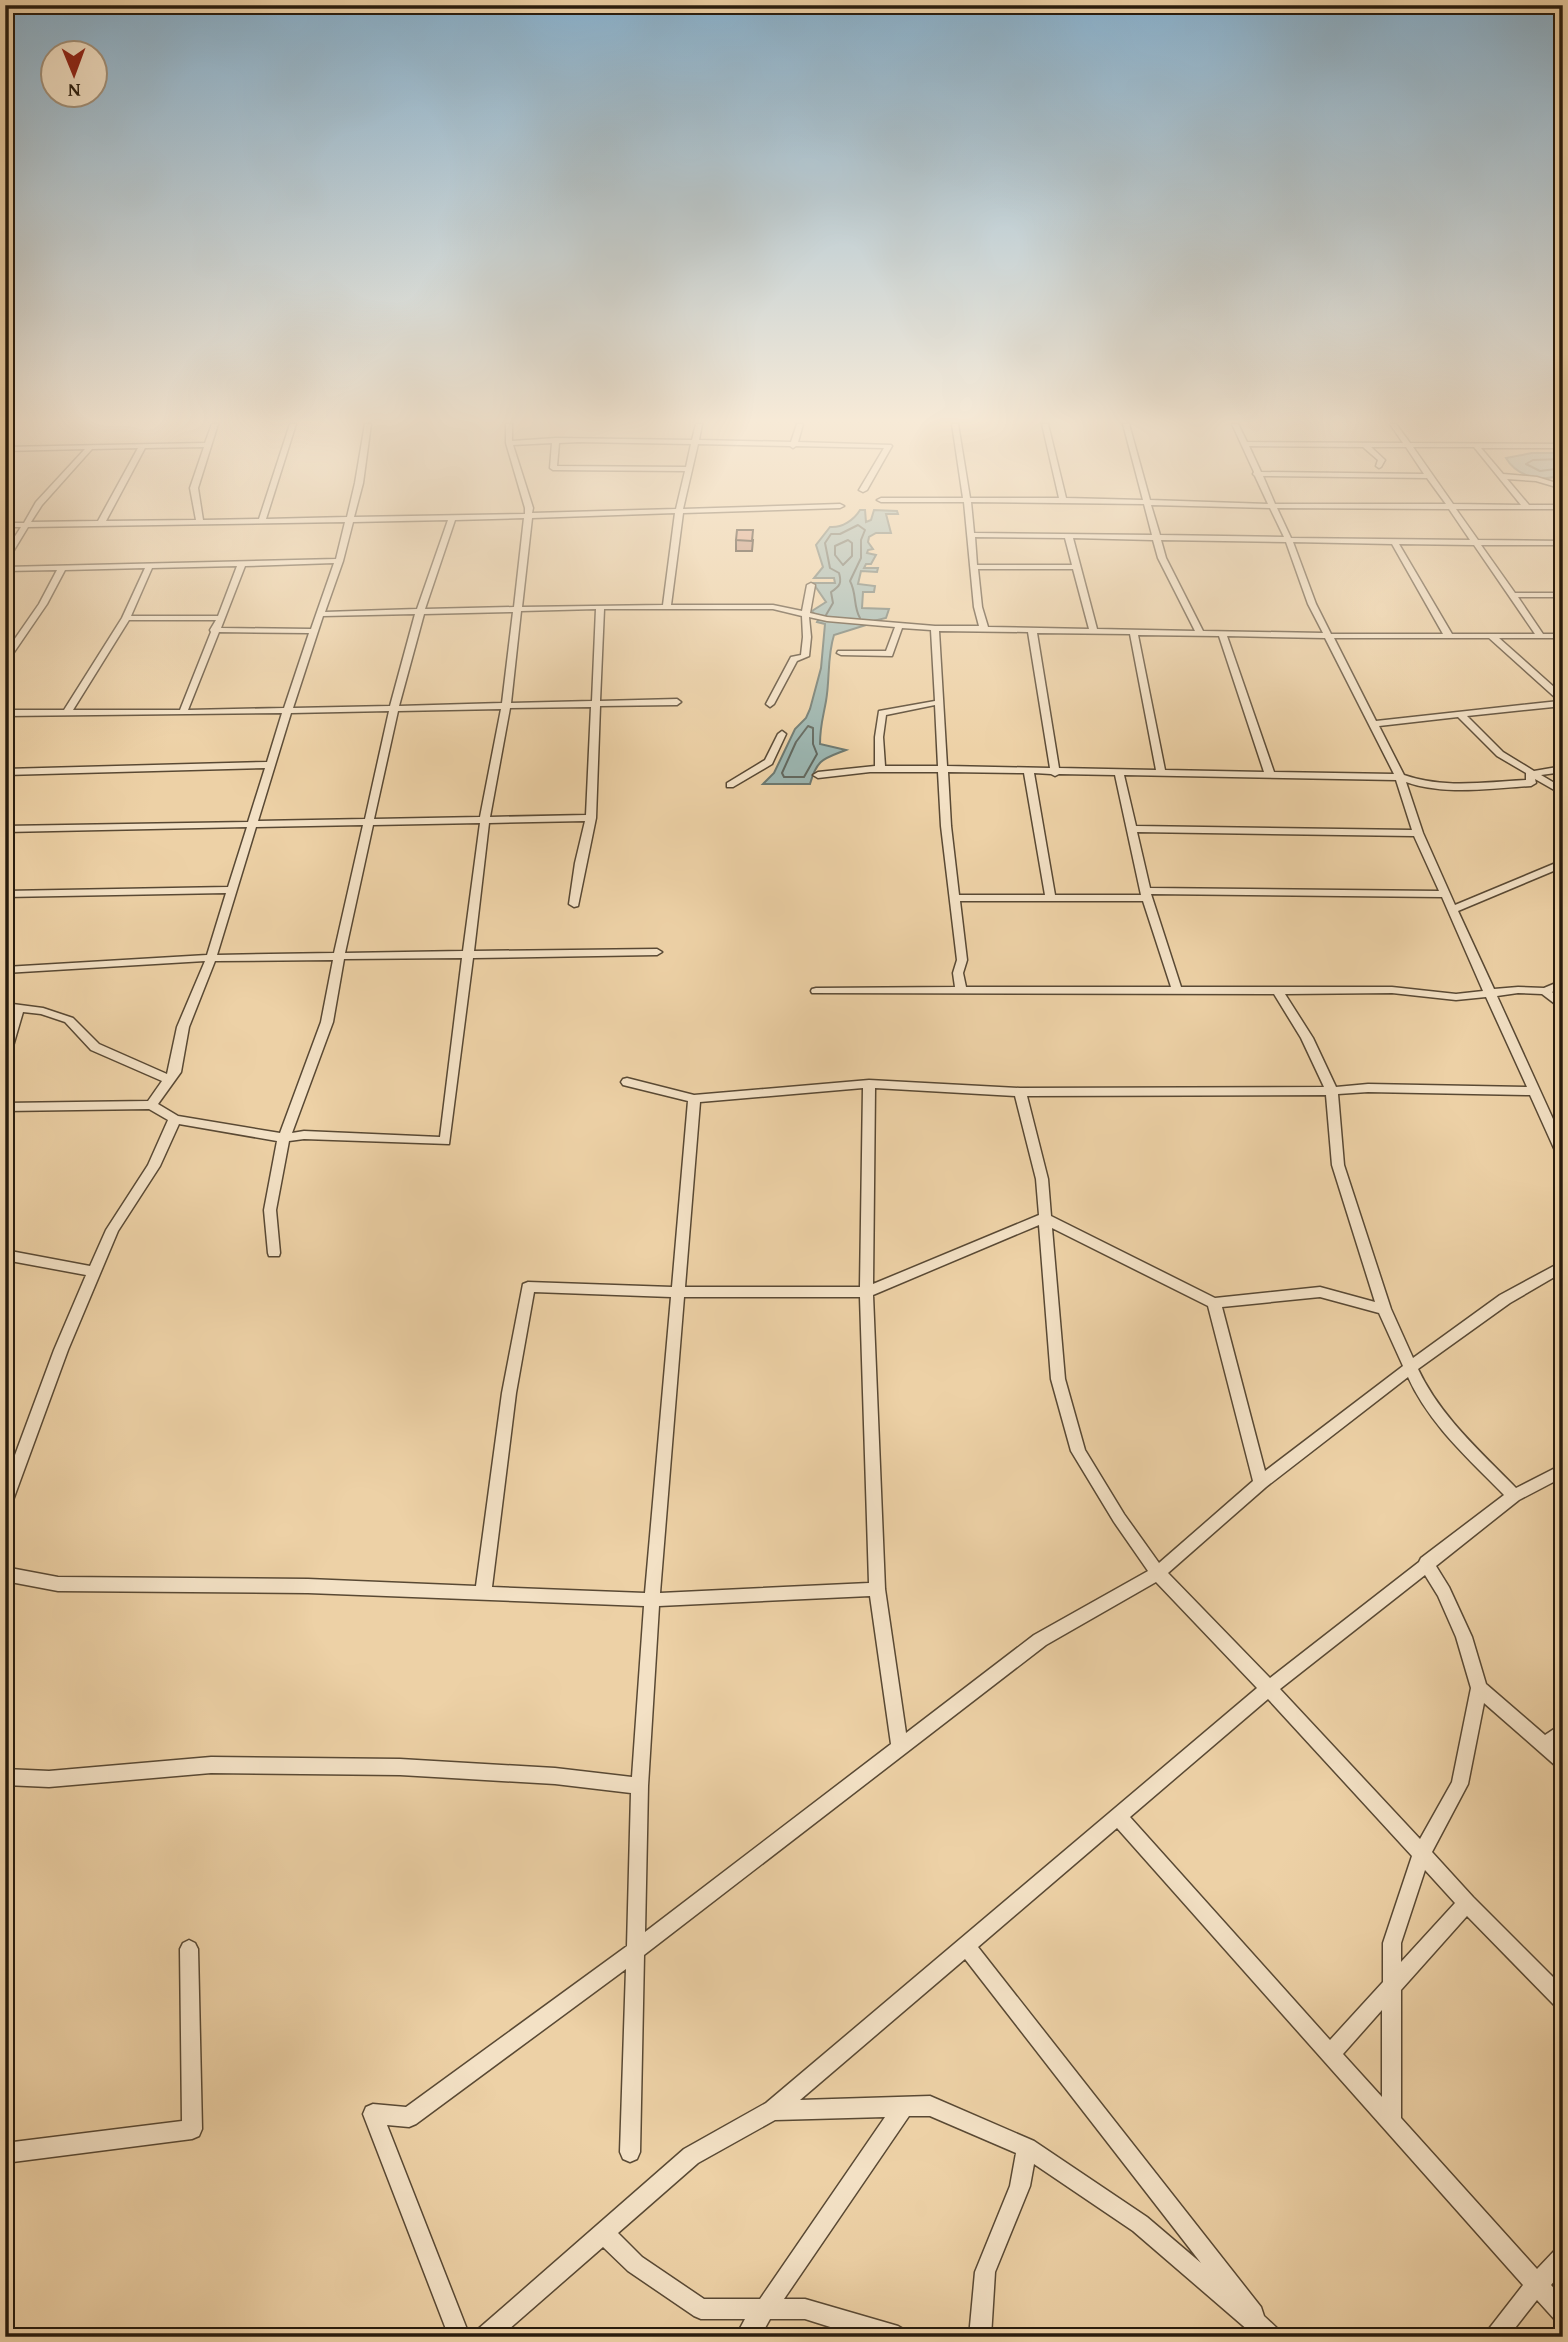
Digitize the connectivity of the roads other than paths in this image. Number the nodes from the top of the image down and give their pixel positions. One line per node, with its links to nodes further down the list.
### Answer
1 (22, 533): 15 (street)
2 (347, 533): 16 (street)
3 (447, 533): 29 (street)
4 (526, 533): 28 (street)
5 (676, 533): 27 (street)
6 (1285, 533): 11 (street)
7 (1470, 533): 13 (street)
8 (971, 535): 9 (street); 21 (street)
9 (1068, 535): 10 (street); 19 (street)
10 (1155, 535): 11 (street); 42 (street)
11 (1289, 541): 12 (street); 44 (street)
12 (1395, 543): 13 (street); 45 (street)
13 (1477, 543): 14 (street); 24 (street)
14 (1563, 543)
15 (5, 558)
16 (339, 561): 17 (street); 30 (street)
17 (242, 564): 18 (street); 33 (street)
18 (149, 566): 20 (street); 32 (street)
19 (1078, 567): 21 (street); 39 (street)
20 (62, 568): 22 (street); 49 (street)
21 (975, 568): 36 (street)
22 (5, 569)
23 (811, 585): 31 (street)
24 (1513, 595): 25 (street); 46 (street)
25 (1563, 595)
26 (600, 607): 27 (street); 28 (street); 56 (street)
27 (667, 608): 31 (street)
28 (516, 610): 29 (street); 58 (street)
29 (420, 612): 30 (street); 59 (street)
30 (321, 614): 40 (street)
31 (806, 614): 34 (street); 57 (street)
32 (126, 618): 33 (street); 63 (street)
33 (220, 618): 38 (street)
34 (899, 626): 35 (street); 51 (street)
35 (935, 628): 36 (street); 69 (street)
36 (984, 628): 37 (street)
37 (1032, 629): 39 (street); 73 (street)
38 (214, 630): 40 (street); 62 (street)
39 (1093, 630): 41 (street)
40 (314, 631): 60 (street)
41 (1133, 631): 42 (street); 75 (street)
42 (1200, 633): 43 (street)
43 (1222, 633): 44 (street); 78 (street)
44 (1328, 636): 45 (street); 65 (street)
45 (1449, 636): 48 (street)
46 (1541, 636): 47 (street); 48 (street)
47 (1563, 636)
48 (1492, 637): 54 (street)
49 (16, 644): 50 (street); 52 (street)
50 (5, 645)
51 (841, 653)
52 (5, 659)
53 (677, 702): 56 (street)
54 (1563, 702): 64 (street)
55 (933, 703): 68 (street)
56 (594, 704): 58 (street); 83 (street)
57 (770, 704)
58 (506, 706): 59 (street); 82 (street)
59 (394, 708): 60 (street); 84 (street)
60 (289, 710): 62 (street); 67 (street)
61 (5, 713): 63 (street)
62 (183, 713): 63 (street)
63 (66, 714)
64 (1461, 715): 65 (street); 76 (street)
65 (1374, 724): 79 (street)
66 (782, 734): 80 (street)
67 (271, 765): 71 (street); 85 (street)
68 (880, 769): 69 (street); 77 (street)
69 (943, 769): 72 (street); 95 (street)
70 (1563, 769): 76 (street)
71 (5, 772)
72 (1029, 773): 73 (street); 94 (street)
73 (1055, 773): 74 (street)
74 (1119, 773): 75 (street); 86 (street)
75 (1161, 773): 78 (street)
76 (1530, 774): 79 (street); 81 (street)
77 (818, 775)
78 (1270, 775): 79 (street)
79 (1400, 777): 88 (street)
80 (730, 785)
81 (1563, 792)
82 (485, 818): 83 (street); 84 (street); 99 (street)
83 (591, 818): 96 (street)
84 (369, 821): 85 (street); 100 (street)
85 (253, 824): 87 (street); 90 (street)
86 (1132, 829): 88 (street); 93 (street)
87 (5, 830)
88 (1418, 833): 92 (street)
89 (1563, 863): 97 (street)
90 (230, 890): 91 (street); 101 (street)
91 (5, 894)
92 (1445, 894): 93 (street); 97 (street)
93 (1147, 895): 94 (street); 104 (street)
94 (1050, 897): 95 (street)
95 (955, 898): 107 (street)
96 (574, 904)
97 (1452, 910): 109 (street)
98 (657, 952): 99 (street)
99 (470, 954): 100 (street); 124 (street)
100 (338, 956): 101 (street); 124 (street)
101 (209, 958): 102 (street); 114 (street)
102 (5, 970)
103 (1563, 983): 108 (street)
104 (1177, 990): 105 (street); 107 (street)
105 (1278, 990): 109 (street); 117 (street)
106 (816, 991): 107 (street)
107 (961, 991)
108 (1545, 991): 109 (street); 112 (street)
109 (1492, 994): 118 (street)
110 (5, 1006): 111 (street)
111 (19, 1007): 113 (street); 114 (street)
112 (1563, 1007)
113 (5, 1053)
114 (170, 1080): 121 (street)
115 (627, 1082): 120 (street)
116 (869, 1084): 119 (street); 120 (street); 132 (street)
117 (1332, 1091): 118 (street); 119 (street); 134 (street)
118 (1533, 1091): 125 (street)
119 (1020, 1093): 126 (street)
120 (694, 1099): 131 (street)
121 (151, 1105): 122 (street); 123 (street)
122 (5, 1107)
123 (175, 1119): 124 (street); 130 (street)
124 (284, 1138): 127 (street)
125 (1563, 1155)
126 (1044, 1218): 132 (street); 133 (street); 141 (street)
127 (274, 1253)
128 (5, 1255): 130 (street)
129 (1563, 1266): 135 (street)
130 (95, 1272): 139 (street)
131 (679, 1292): 132 (street); 144 (street); 145 (street)
132 (866, 1292): 143 (street)
133 (1214, 1303): 134 (street); 137 (street)
134 (1384, 1310): 135 (street)
135 (1411, 1367): 137 (street); 138 (street)
136 (1563, 1470): 138 (street)
137 (1261, 1483): 141 (street)
138 (1514, 1496): 140 (street)
139 (5, 1503)
140 (1426, 1563): 146 (street); 147 (street)
141 (1158, 1573): 147 (street); 150 (street)
142 (5, 1574): 144 (street)
143 (877, 1589): 145 (street); 150 (street)
144 (484, 1594): 145 (street)
145 (652, 1600): 153 (street)
146 (1479, 1688): 149 (street); 155 (street)
147 (1268, 1689): 154 (street); 155 (street)
148 (1563, 1731): 149 (street)
149 (1546, 1745): 151 (street)
150 (900, 1746): 158 (street)
151 (1563, 1761)
152 (5, 1777): 153 (street)
153 (640, 1786): 158 (street)
154 (1118, 1818): 157 (street); 162 (street)
155 (1422, 1853): 156 (street); 160 (street)
156 (1467, 1903): 160 (street); 161 (street)
157 (966, 1946): 164 (street); 179 (street)
158 (636, 1949): 167 (street); 174 (street)
159 (189, 1950): 168 (street)
160 (1392, 1986): 162 (street); 165 (street)
161 (1563, 2000)
162 (1331, 2053): 165 (street)
163 (904, 2106): 164 (street); 166 (street); 172 (street)
164 (773, 2110): 169 (street)
165 (1391, 2121): 171 (street)
166 (1027, 2148): 178 (street); 179 (street)
167 (630, 2152)
168 (5, 2153)
169 (603, 2233): 172 (street); 175 (street)
170 (1563, 2256): 171 (street)
171 (1535, 2285): 173 (street); 180 (street)
172 (765, 2309): 176 (street); 177 (street)
173 (1563, 2314)
174 (460, 2337)
175 (484, 2337)
176 (749, 2337)
177 (898, 2337)
178 (980, 2337)
179 (1272, 2337)
180 (1496, 2337)

